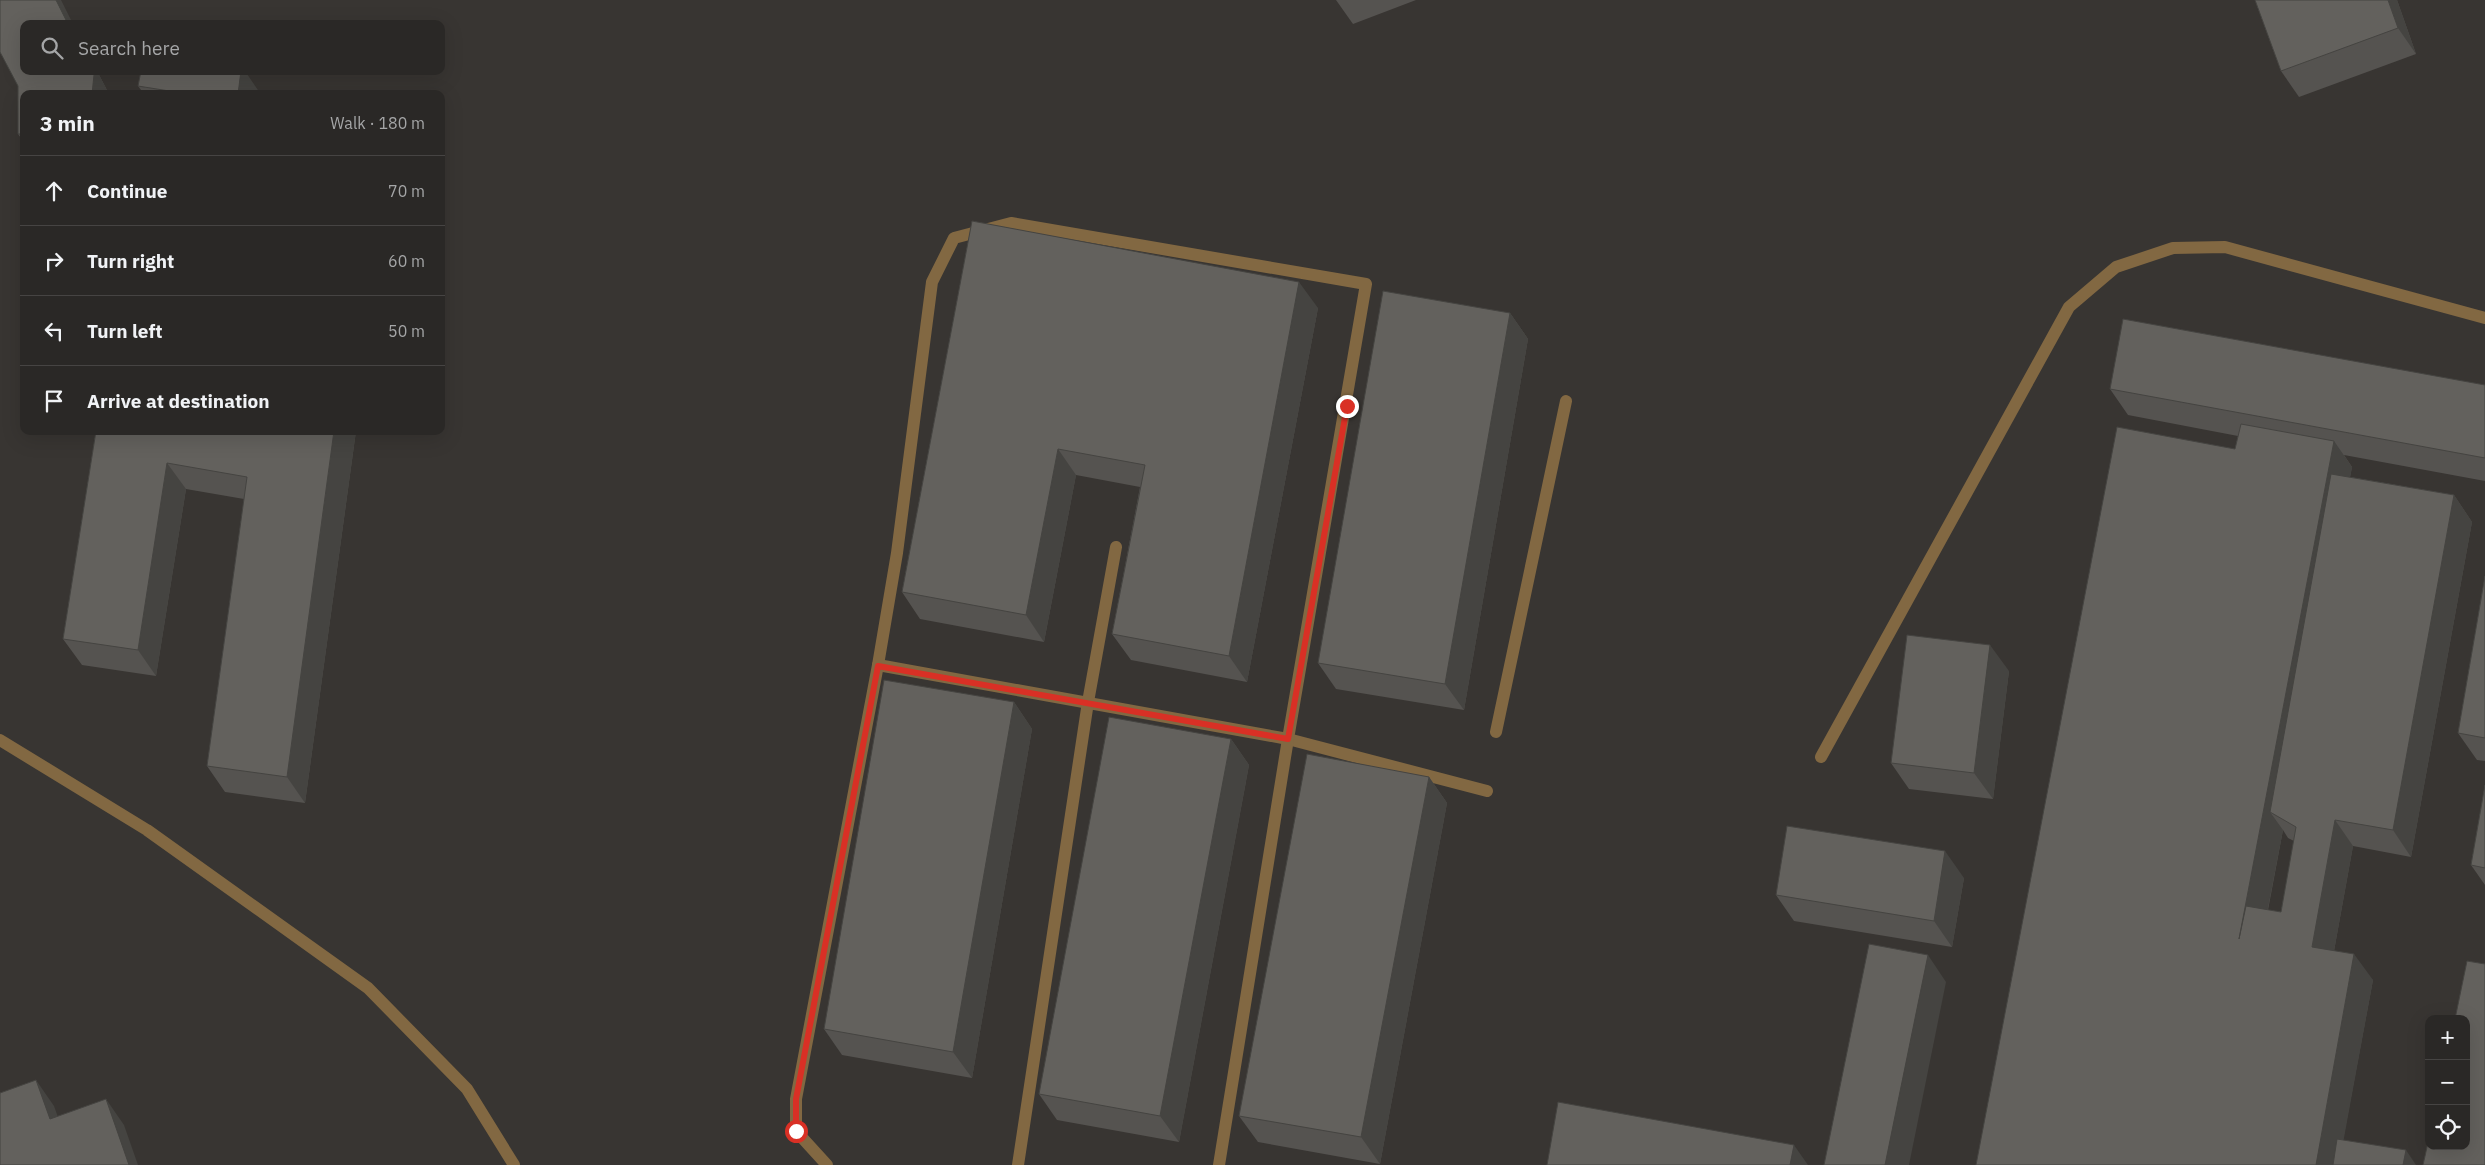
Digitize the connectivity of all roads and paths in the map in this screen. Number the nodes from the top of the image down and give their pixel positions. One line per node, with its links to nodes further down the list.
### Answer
1 (2485, 318): 9 (lane)
2 (1566, 401): 6 (lane)
3 (1116, 548): 5 (lane)
4 (878, 666): 5 (lane); 7 (lane); 12 (lane)
5 (1088, 702): 7 (lane); 13 (lane)
6 (1496, 732)
7 (1288, 739): 10 (lane); 14 (lane)
8 (0, 740): 11 (lane)
9 (1821, 757)
10 (1487, 791)
11 (514, 1165)
12 (827, 1165)
13 (1018, 1165)
14 (1219, 1165)

